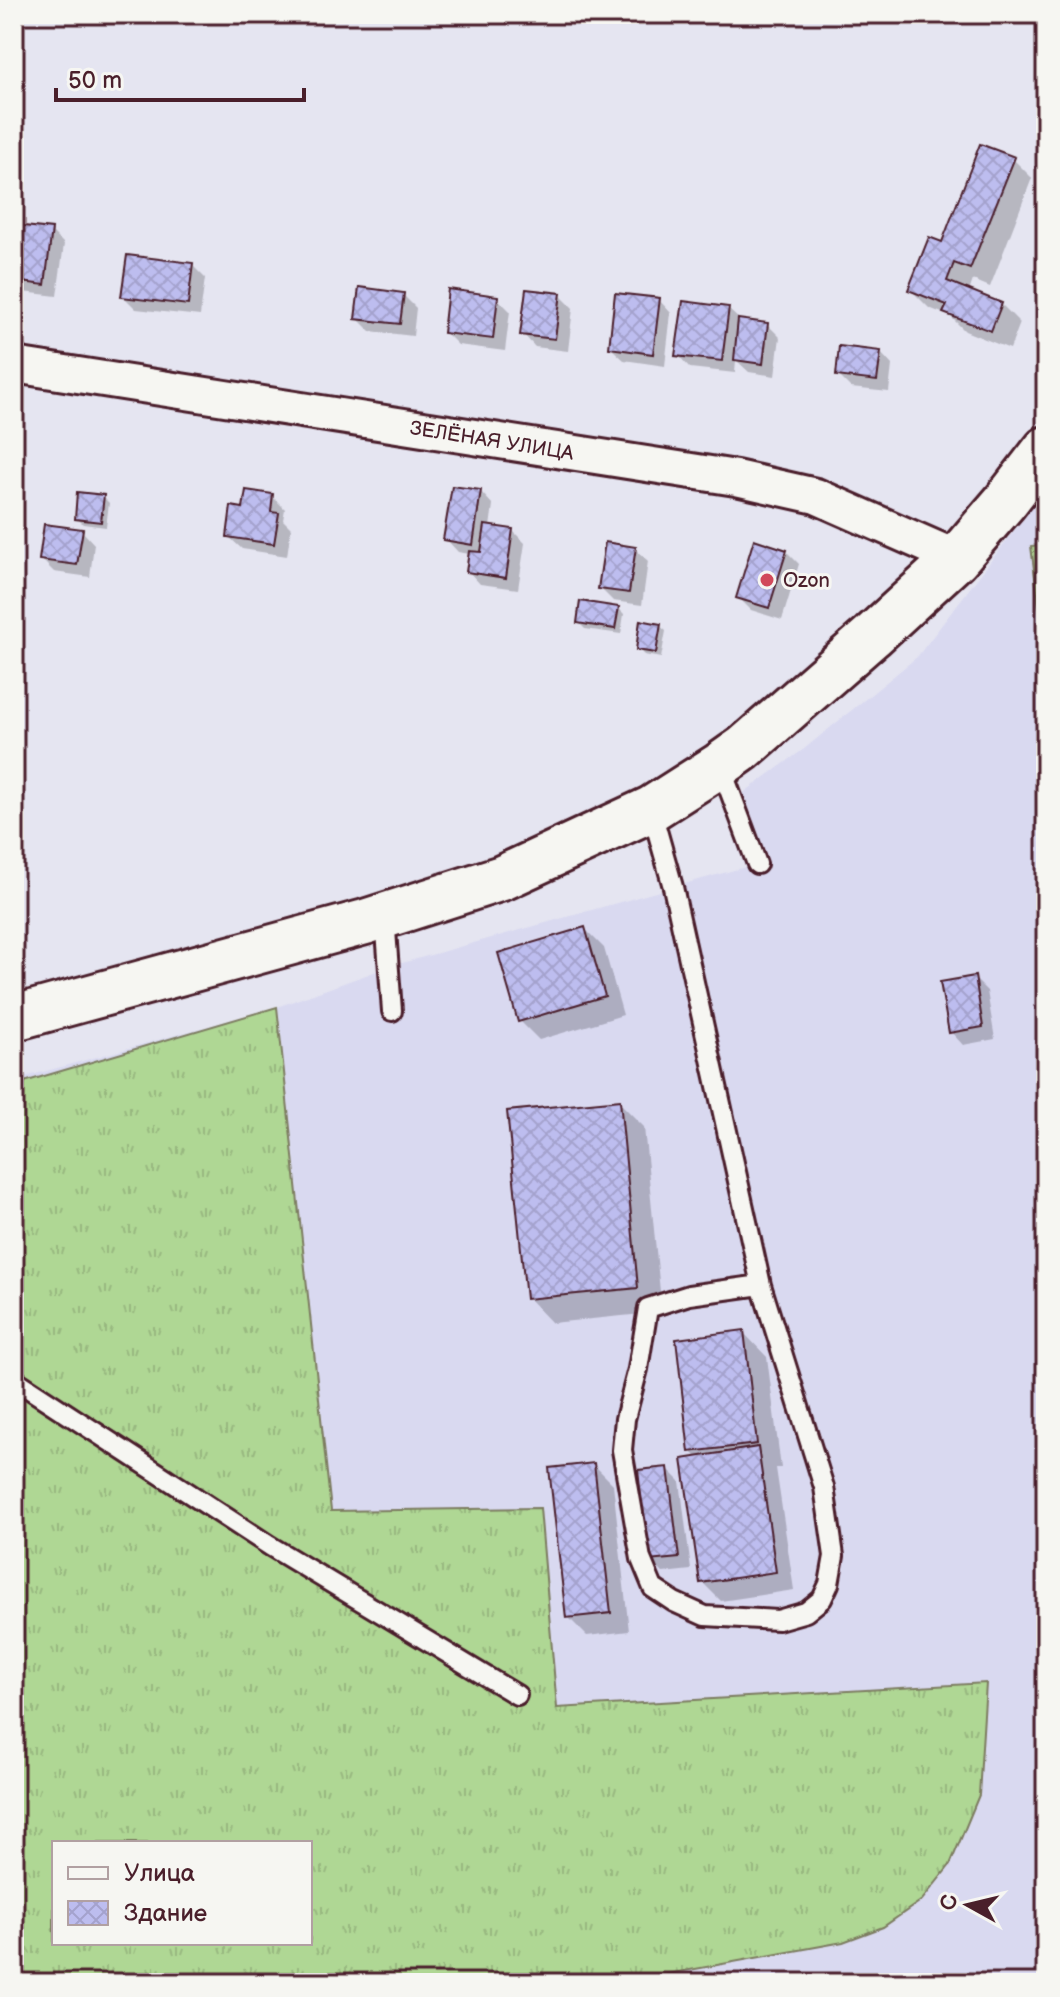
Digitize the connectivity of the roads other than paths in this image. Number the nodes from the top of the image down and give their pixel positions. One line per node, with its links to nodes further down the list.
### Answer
1 (14, 365): 3 (street, ЗЕЛЁНАЯ УЛИЦА)
2 (1046, 449): 3 (main road)
3 (957, 558): 4 (main road)
4 (720, 765): 5 (main road); 6 (lane)
5 (651, 809): 7 (main road); 10 (lane)
6 (757, 864)
7 (385, 917): 8 (lane); 9 (main road)
8 (392, 1011)
9 (14, 1018)
10 (761, 1285): 10 (lane)
11 (14, 1379): 12 (lane)
12 (517, 1695)

